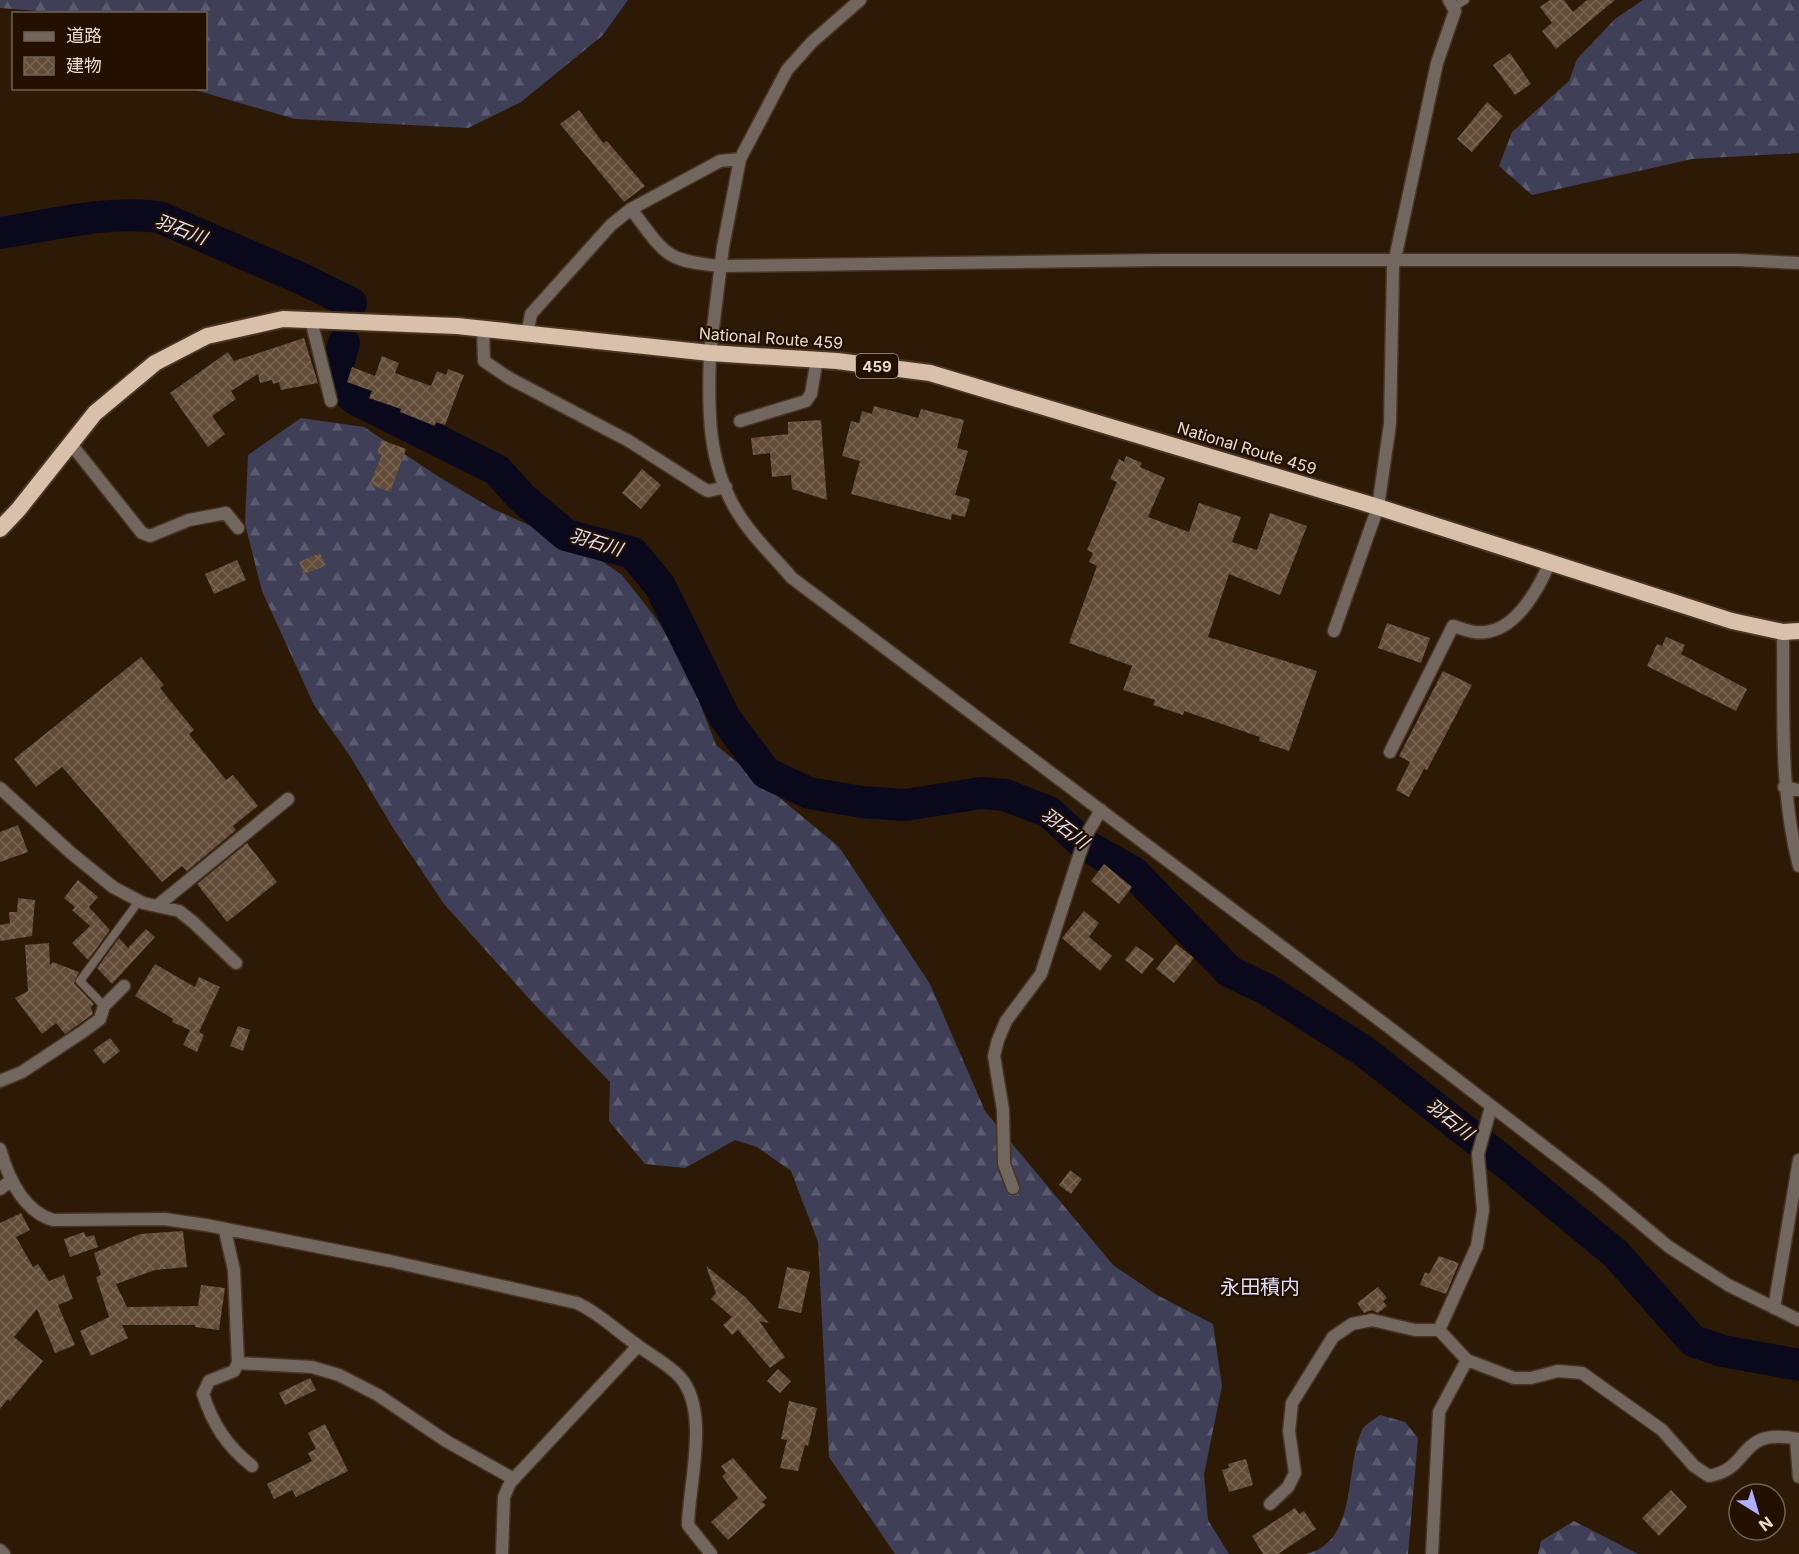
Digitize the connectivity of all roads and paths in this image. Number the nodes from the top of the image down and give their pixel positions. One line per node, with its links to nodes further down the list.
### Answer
1 (860, 0): 4 (street)
2 (1465, 0): 3 (lane)
3 (1451, 4): 6 (street)
4 (740, 159): 5 (street); 8 (street)
5 (631, 209): 8 (street); 11 (street)
6 (1394, 261): 7 (street); 8 (street); 18 (street)
7 (1799, 263)
8 (721, 266): 12 (street)
9 (311, 320): 10 (highway, National Route 459 / 459); 14 (street); 16 (highway, National Route 459 / 459)
10 (483, 329): 11 (highway, National Route 459 / 459); 17 (street)
11 (527, 334): 12 (highway, National Route 459 / 459)
12 (710, 352): 13 (highway, National Route 459 / 459); 17 (street)
13 (817, 359): 15 (street); 18 (highway, National Route 459 / 459)
14 (331, 401)
15 (740, 422)
16 (71, 444): 19 (street); 20 (highway, National Route 459 / 459)
17 (726, 488): 29 (street)
18 (1378, 507): 21 (highway, National Route 459 / 459); 22 (street)
19 (238, 528)
20 (0, 529)
21 (1550, 562): 23 (highway, National Route 459 / 459); 24 (street)
22 (1334, 630)
23 (1791, 632): 25 (street)
24 (1390, 752)
25 (1784, 787): 27 (street); 30 (street)
26 (0, 788): 31 (street)
27 (1799, 790)
28 (288, 799): 32 (street)
29 (1101, 810): 37 (street); 41 (street)
30 (1799, 866)
31 (139, 901): 32 (street); 35 (lane)
32 (157, 906): 33 (street)
33 (236, 963)
34 (124, 986): 35 (street)
35 (105, 1006): 36 (street)
36 (0, 1081)
37 (1491, 1107): 43 (street); 45 (street)
38 (0, 1149): 40 (street)
39 (1799, 1160): 43 (street)
40 (5, 1185): 42 (street)
41 (1013, 1188)
42 (225, 1231): 46 (street); 48 (street)
43 (1774, 1308): 44 (street)
44 (1799, 1320)
45 (1439, 1330): 47 (street); 53 (street)
46 (638, 1346): 52 (street); 57 (street)
47 (1467, 1360): 49 (street); 58 (street)
48 (238, 1363): 50 (street); 52 (street)
49 (1797, 1439): 51 (street)
50 (252, 1466)
51 (1799, 1476)
52 (514, 1479): 56 (street)
53 (1270, 1504)
54 (0, 1550): 55 (street)
55 (4, 1554)
56 (502, 1554)
57 (711, 1554)
58 (1432, 1554)

